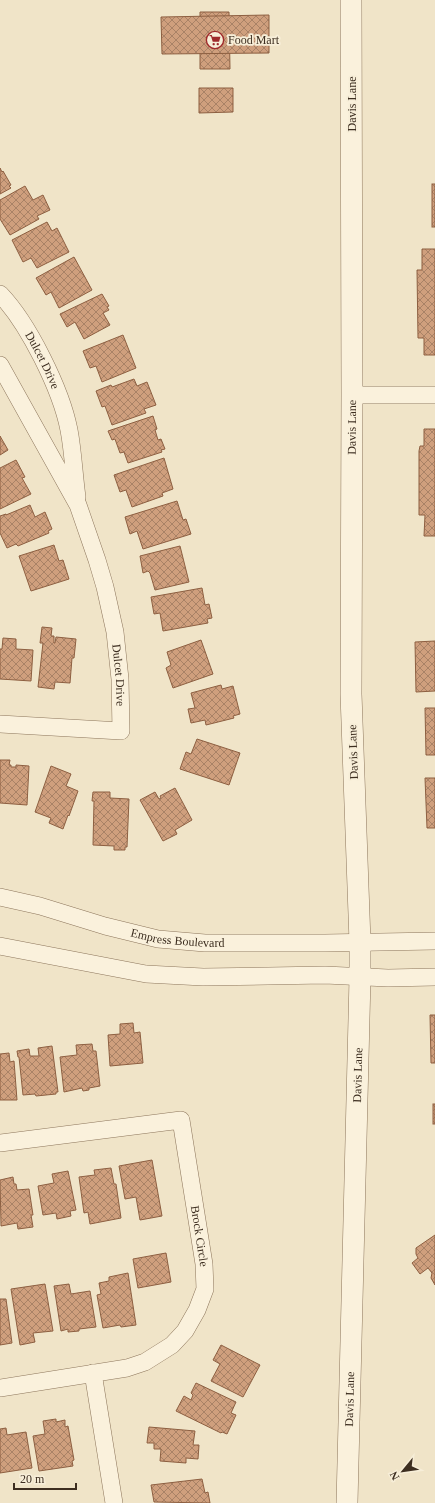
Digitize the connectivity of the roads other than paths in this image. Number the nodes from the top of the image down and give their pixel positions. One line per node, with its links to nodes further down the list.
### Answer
1 (351, 0): 4 (street, Davis Lane)
2 (0, 294): 6 (street, Dulcet Drive)
3 (0, 365): 6 (street, Dulcet Drive)
4 (352, 395): 5 (street); 10 (street, Davis Lane)
5 (435, 395)
6 (78, 505): 7 (street, Dulcet Drive)
7 (0, 724)
8 (0, 897): 10 (street, Empress Boulevard)
9 (435, 941): 10 (street, Empress Boulevard)
10 (360, 942): 12 (street, Davis Lane)
11 (0, 946): 12 (street)
12 (360, 978): 13 (street); 18 (street, Davis Lane)
13 (435, 978)
14 (0, 1143): 15 (street, Brock Circle)
15 (93, 1373): 16 (street, Brock Circle); 17 (street)
16 (0, 1388)
17 (114, 1503)
18 (347, 1503)

